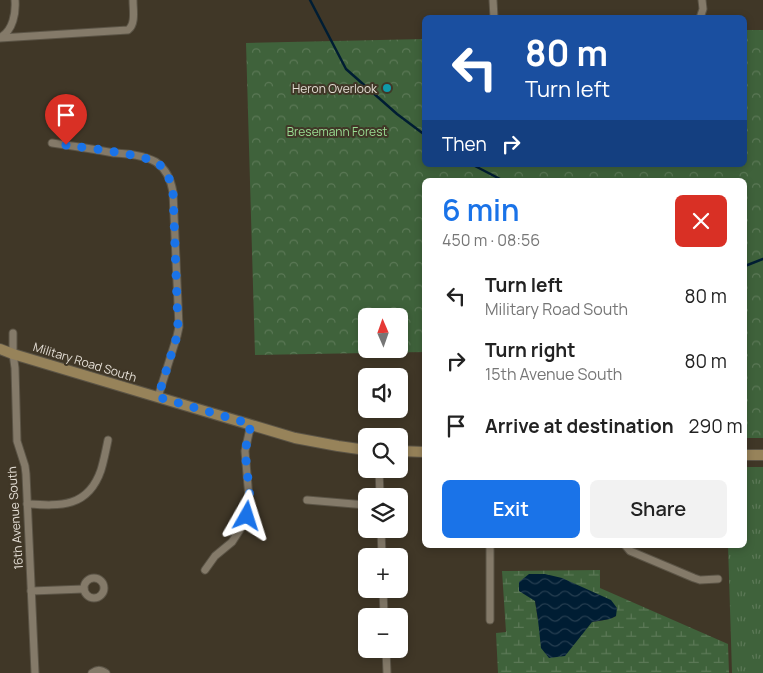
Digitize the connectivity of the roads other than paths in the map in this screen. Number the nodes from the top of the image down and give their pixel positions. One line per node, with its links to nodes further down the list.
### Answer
1 (15, 0): 7 (street)
2 (133, 0): 7 (street)
3 (493, 0): 5 (street)
4 (702, 0): 6 (street)
5 (494, 15)
6 (701, 15)
7 (0, 38)
8 (52, 143): 12 (street)
9 (13, 332): 11 (street, 16th Avenue South)
10 (0, 349): 11 (main road, Military Road South)
11 (13, 354): 12 (main road, Military Road South); 21 (street, 16th Avenue South)
12 (158, 397): 13 (main road, Military Road South)
13 (251, 424): 15 (main road, Military Road South); 25 (street)
14 (108, 440): 21 (street)
15 (358, 449)
16 (408, 452): 17 (main road)
17 (422, 452)
18 (747, 455): 19 (main road)
19 (763, 455)
20 (307, 500): 22 (street)
21 (27, 504): 28 (street, 16th Avenue South)
22 (358, 504)
23 (490, 548): 29 (street)
24 (628, 548): 26 (street)
25 (204, 570)
26 (718, 579)
27 (84, 589): 28 (street)
28 (31, 591): 31 (street, 16th Avenue South)
29 (490, 620)
30 (386, 658): 34 (street)
31 (35, 673)
32 (92, 673): 33 (street)
33 (106, 673)
34 (387, 673)

